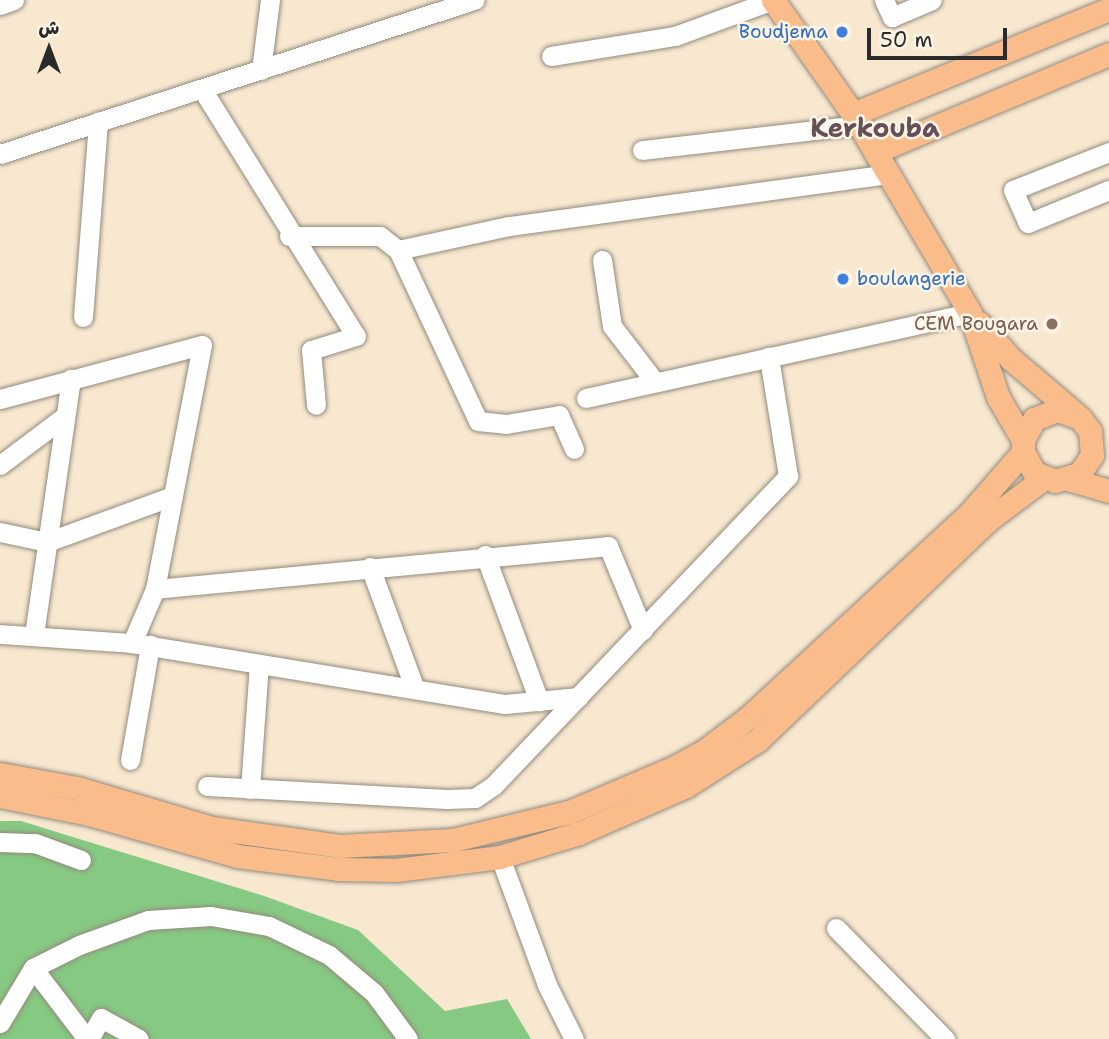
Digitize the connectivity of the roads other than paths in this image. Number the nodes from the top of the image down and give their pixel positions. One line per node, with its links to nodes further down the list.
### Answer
1 (14, 0): 7 (street)
2 (270, 0): 11 (street)
3 (475, 0): 11 (street)
4 (773, 0): 10 (street); 13 (main road)
5 (884, 0): 6 (street)
6 (932, 0)
7 (0, 5)
8 (1109, 9): 13 (main road)
9 (1109, 54): 16 (main road)
10 (551, 56)
11 (261, 70): 12 (street)
12 (202, 89): 14 (street); 21 (street)
13 (856, 120): 15 (street); 16 (main road)
14 (98, 122): 18 (street); 25 (street)
15 (642, 150)
16 (875, 152): 19 (main road)
17 (1109, 152): 20 (street)
18 (0, 154)
19 (887, 174): 22 (street); 24 (main road)
20 (1109, 190)
21 (289, 236): 22 (street); 31 (street)
22 (398, 250): 36 (street)
23 (602, 260): 28 (street)
24 (970, 313): 26 (street); 33 (main road); 34 (main road)
25 (83, 317)
26 (769, 357): 28 (street); 47 (street)
27 (71, 379): 30 (street); 32 (street); 41 (street)
28 (655, 382): 29 (street)
29 (586, 398)
30 (0, 399)
31 (316, 405)
32 (64, 417): 37 (street); 43 (street)
33 (1085, 424): 34 (main road); 35 (main road); 39 (main road)
34 (1023, 446): 38 (main road); 56 (main road)
35 (1109, 448)
36 (574, 449)
37 (0, 465)
38 (1044, 478): 39 (main road); 61 (main road)
39 (1068, 479): 40 (main road)
40 (1109, 492)
41 (173, 496): 43 (street); 46 (street)
42 (0, 533): 43 (street)
43 (47, 542): 49 (street)
44 (485, 555): 45 (street); 47 (street); 54 (street)
45 (370, 567): 46 (street); 52 (street)
46 (155, 589): 50 (street)
47 (643, 630): 53 (street)
48 (0, 634): 49 (street)
49 (34, 635): 50 (street)
50 (141, 644): 51 (street); 55 (street)
51 (259, 664): 52 (street); 58 (street)
52 (415, 690): 54 (street)
53 (579, 697): 54 (street); 58 (street)
54 (539, 701)
55 (130, 760)
56 (0, 774)
57 (207, 786): 58 (street)
58 (250, 789)
59 (0, 796): 61 (main road)
60 (2, 844): 62 (street)
61 (500, 857): 69 (street)
62 (81, 860)
63 (835, 928): 70 (street)
64 (33, 968): 65 (street); 66 (street); 68 (street)
65 (0, 1023)
66 (88, 1039): 67 (street)
67 (139, 1039)
68 (408, 1039)
69 (574, 1039)
70 (945, 1039)

